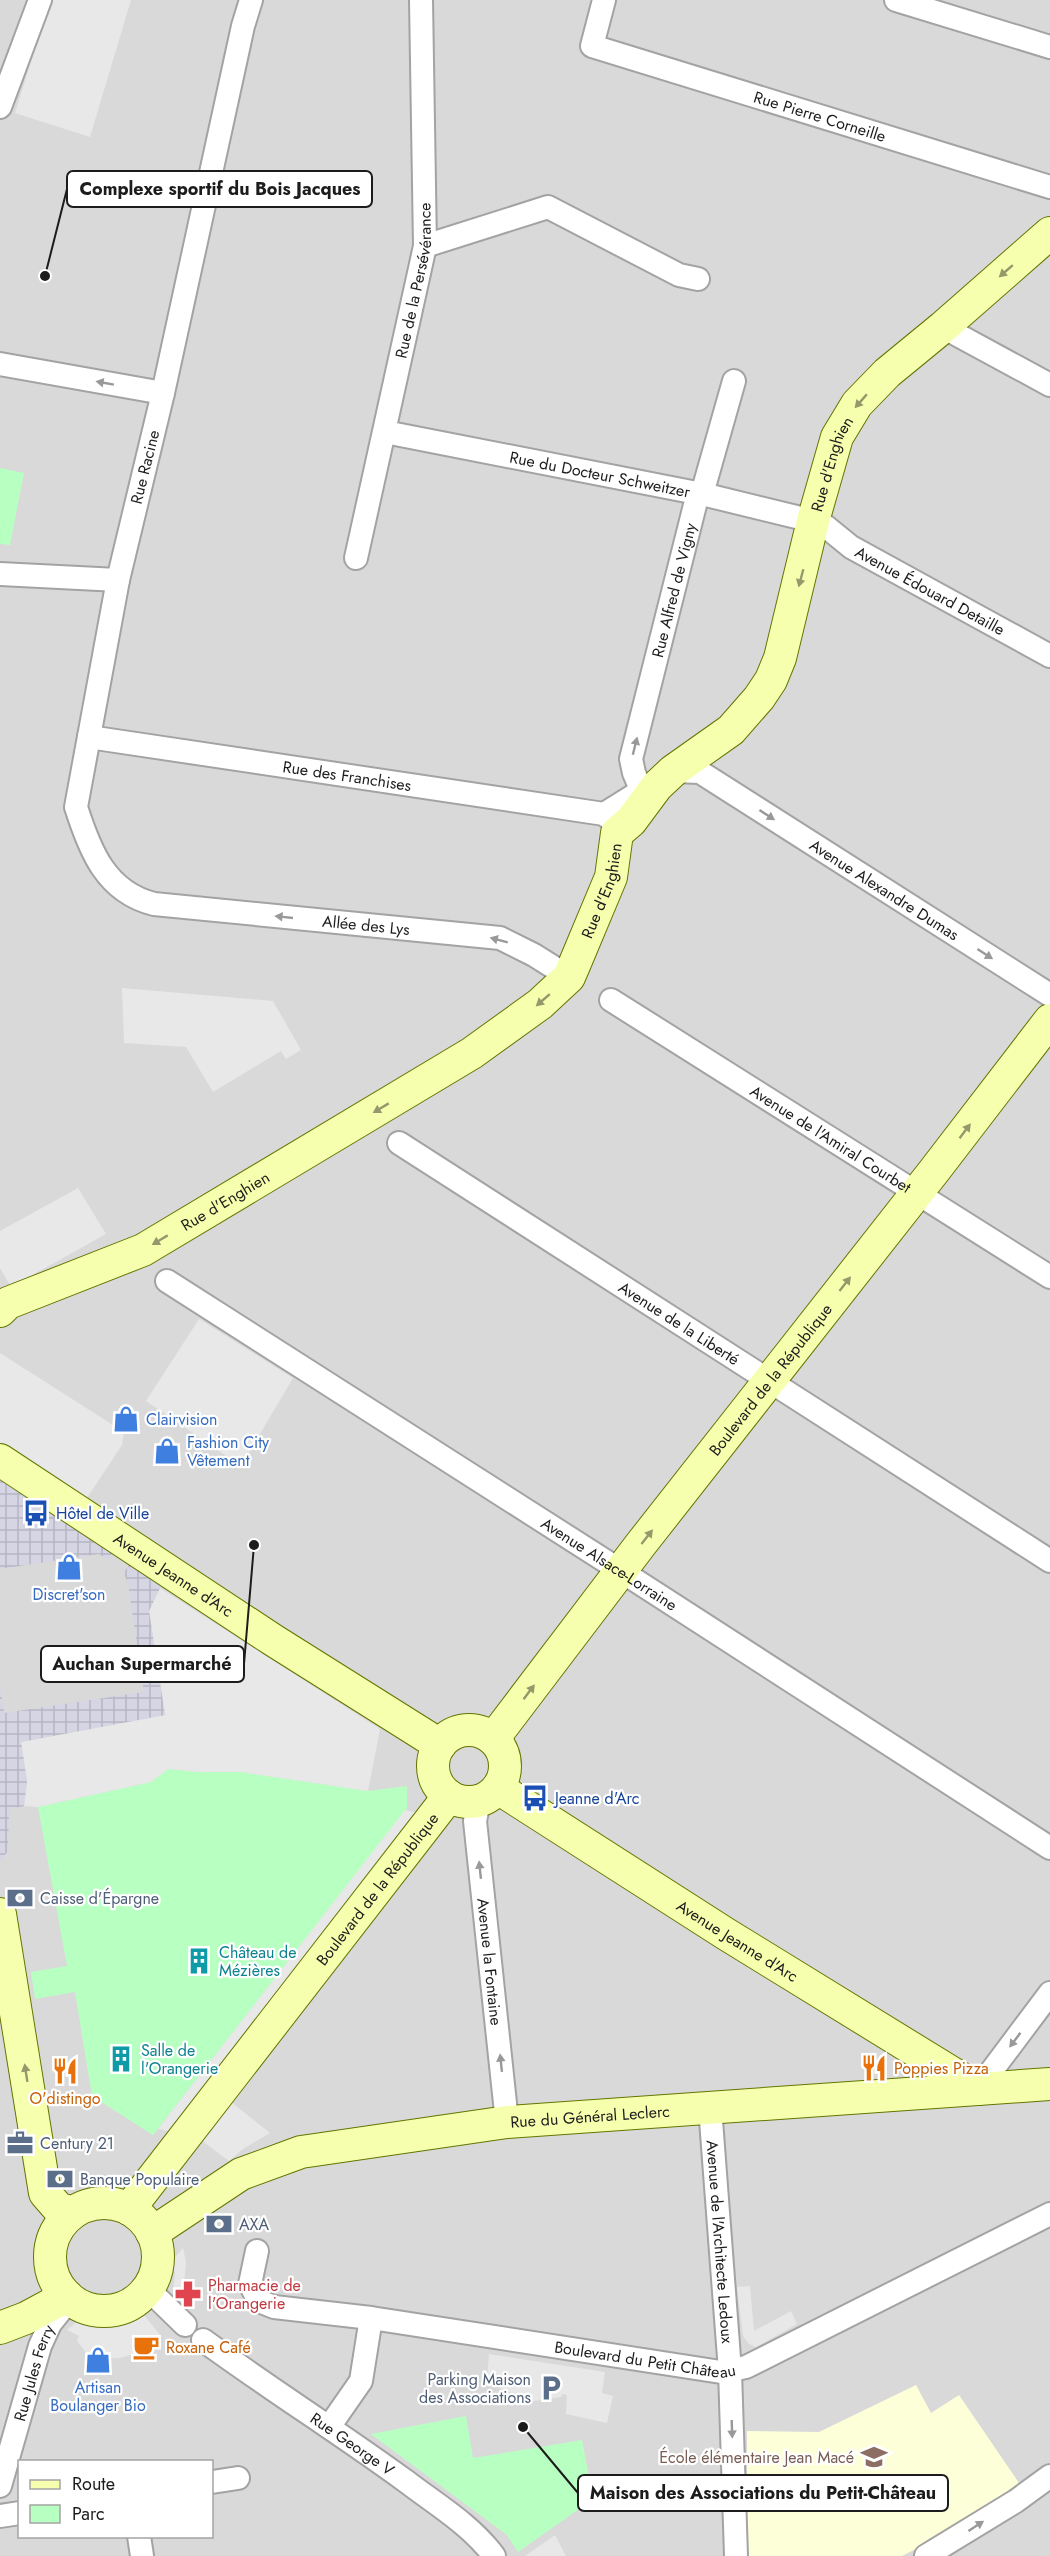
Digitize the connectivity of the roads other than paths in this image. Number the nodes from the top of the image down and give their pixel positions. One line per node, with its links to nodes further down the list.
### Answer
1 (40, 0): 7 (street)
2 (251, 0): 16 (street, Rue Racine)
3 (421, 0): 10 (street, Rue de la Persévérance)
4 (604, 0): 8 (street, Rue Pierre Corneille)
5 (896, 0): 6 (street)
6 (1050, 47)
7 (0, 107)
8 (1050, 187)
9 (1050, 233): 12 (street, Rue d'Enghien, one-way to 12)
10 (425, 246): 11 (street); 17 (street, Rue de la Persévérance)
11 (698, 279)
12 (943, 327): 15 (street); 19 (street, Rue d'Enghien, one-way to 19)
13 (0, 364): 16 (street, one-way to 13)
14 (734, 381): 18 (street, Rue Alfred de Vigny)
15 (1050, 385)
16 (163, 393): 22 (street, Rue Racine)
17 (385, 432): 18 (street, Rue du Docteur Schweitzer); 20 (street, Rue de la Persévérance)
18 (702, 494): 19 (street, Rue du Docteur Schweitzer); 28 (street, Rue Alfred de Vigny, one-way to 18)
19 (813, 521): 23 (street, Avenue Édouard Detaille); 24 (street, Rue d'Enghien, one-way to 24)
20 (356, 558)
21 (0, 574): 22 (street)
22 (118, 580): 25 (street, Rue Racine)
23 (1050, 656)
24 (726, 734): 26 (street, Rue d'Enghien); 27 (street)
25 (89, 737): 28 (street, Rue des Franchises); 29 (street, Rue Racine)
26 (673, 771): 27 (street, Avenue Alexandre Dumas); 28 (street, Rue d'Enghien)
27 (718, 783): 31 (street, Avenue Alexandre Dumas, one-way to 31)
28 (630, 806): 30 (street, Rue d'Enghien)
29 (154, 904): 30 (street, Allée des Lys, one-way to 29)
30 (569, 977): 38 (street, Rue d'Enghien, one-way to 38)
31 (1050, 995)
32 (611, 1000): 35 (street, Avenue de l'Amiral Courbet)
33 (1050, 1020): 35 (street, Boulevard de la République, one-way to 33)
34 (399, 1143): 39 (street, Avenue de la Liberté)
35 (918, 1192): 36 (street, Avenue de l'Amiral Courbet); 39 (street, Boulevard de la République, one-way to 35)
36 (1050, 1277)
37 (167, 1281): 42 (street, Avenue Alsace-Lorraine)
38 (0, 1311)
39 (768, 1381): 41 (street, Avenue de la Liberté); 42 (street, Boulevard de la République, one-way to 39)
40 (0, 1460): 44 (street, Avenue Jeanne d'Arc)
41 (1050, 1561)
42 (621, 1571): 43 (street, Boulevard de la République, one-way to 42); 46 (street, Avenue Alsace-Lorraine)
43 (493, 1739): 44 (street); 45 (street)
44 (440, 1745): 45 (street)
45 (475, 1795): 50 (street, Avenue Jeanne d'Arc); 52 (street, Avenue la Fontaine, one-way to 45); 53 (street, Boulevard de la République)
46 (1050, 1848)
47 (0, 1914): 54 (street, one-way to 47)
48 (1050, 1994): 50 (street, one-way to 50)
49 (1050, 2084): 50 (street, Rue du Général Leclerc)
50 (978, 2089): 51 (street, Rue du Général Leclerc)
51 (710, 2107): 52 (street, Rue du Général Leclerc); 65 (street, Avenue de l'Architecte Ledoux)
52 (507, 2122): 56 (street, Rue du Général Leclerc)
53 (129, 2209): 54 (street); 56 (street)
54 (72, 2212): 59 (street)
55 (1050, 2214): 65 (street, Boulevard du Petit Château)
56 (152, 2233): 58 (street)
57 (257, 2252): 60 (street, Boulevard du Petit Château)
58 (147, 2288): 59 (street); 62 (street)
59 (64, 2291): 61 (street); 63 (street); 70 (street, Rue Jules Ferry)
60 (371, 2318): 65 (street, Boulevard du Petit Château); 66 (street)
61 (0, 2323)
62 (185, 2325)
63 (0, 2328)
64 (203, 2340): 66 (street, Rue George V)
65 (730, 2371): 76 (street, Avenue de l'Architecte Ledoux, one-way to 76)
66 (329, 2427): 75 (street, Rue George V)
67 (1050, 2476): 77 (street, one-way to 67)
68 (238, 2478): 69 (street)
69 (213, 2482)
70 (0, 2486)
71 (18, 2513): 72 (street)
72 (0, 2516)
73 (139, 2538): 74 (street)
74 (142, 2556)
75 (494, 2556)
76 (736, 2556)
77 (926, 2556)

